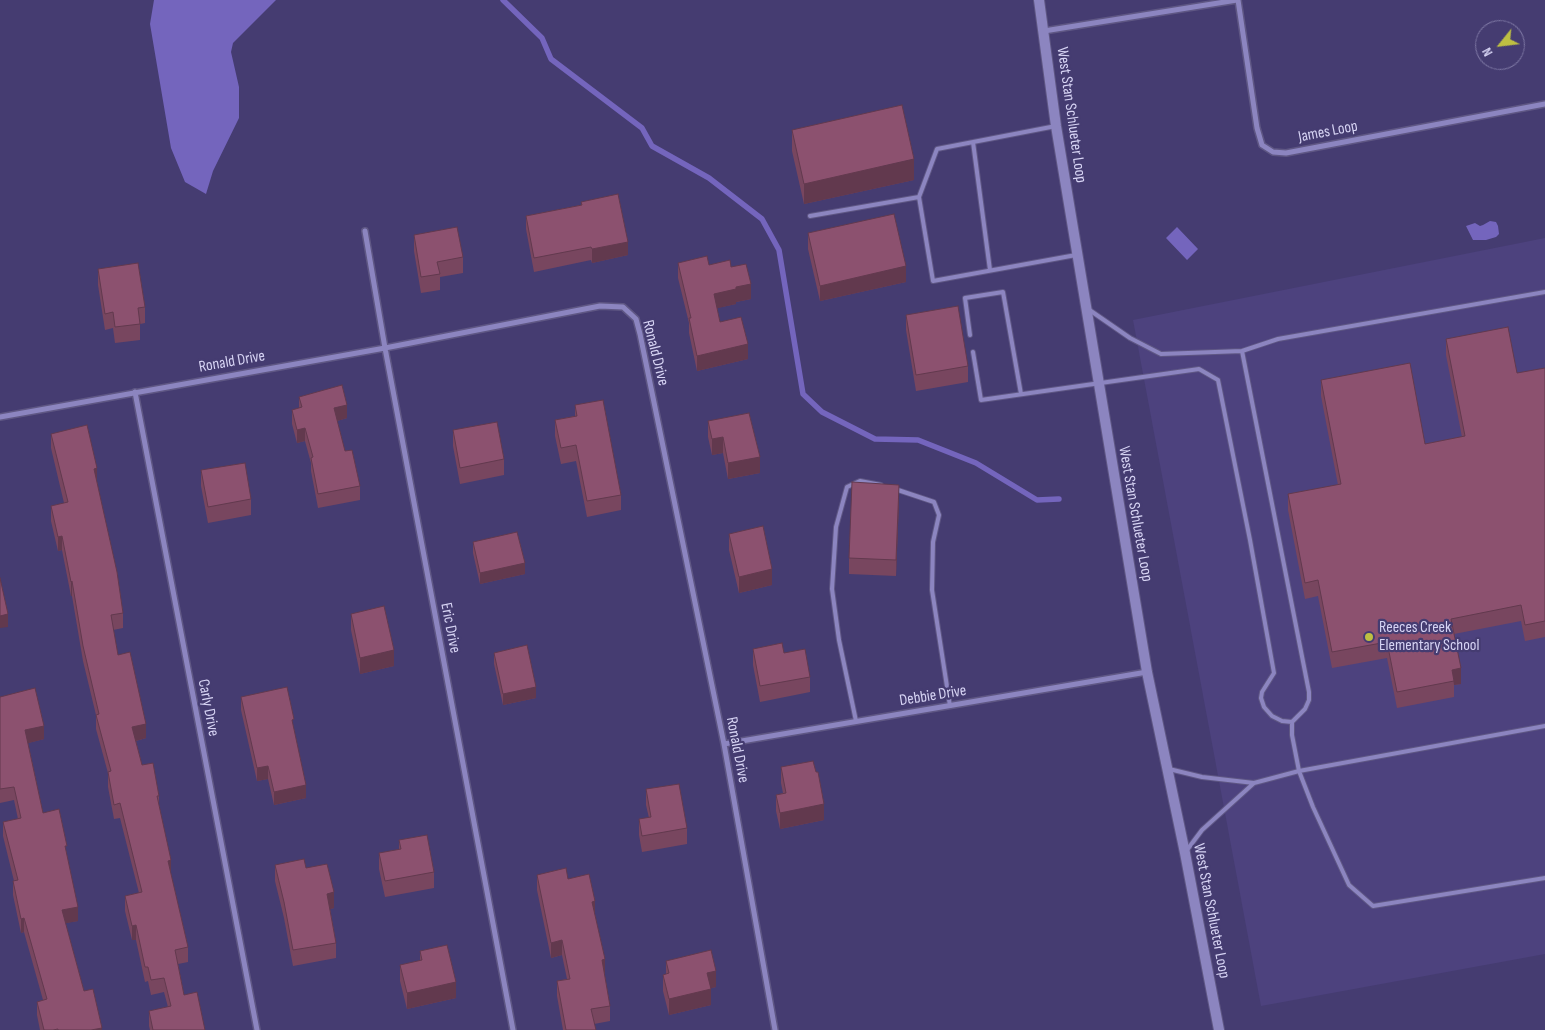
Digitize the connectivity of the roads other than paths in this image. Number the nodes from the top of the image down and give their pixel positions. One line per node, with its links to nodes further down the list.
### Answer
1 (1039, 0): 3 (main road, West Stan Schlueter Loop)
2 (1238, 0): 3 (street); 4 (street, James Loop)
3 (1044, 31): 5 (main road, West Stan Schlueter Loop)
4 (1545, 104)
5 (1056, 126): 6 (lane); 10 (main road, West Stan Schlueter Loop)
6 (973, 142): 7 (lane); 11 (lane)
7 (919, 197): 8 (lane); 11 (lane)
8 (810, 216)
9 (365, 231): 15 (street, Eric Drive)
10 (1078, 255): 11 (lane); 13 (main road, West Stan Schlueter Loop)
11 (990, 270)
12 (1545, 292): 16 (lane)
13 (1087, 309): 16 (lane); 18 (main road, West Stan Schlueter Loop)
14 (970, 334): 20 (lane)
15 (385, 348): 19 (street, Ronald Drive); 27 (street, Ronald Drive); 34 (street, Eric Drive)
16 (1242, 351): 25 (lane)
17 (973, 352): 20 (lane)
18 (1097, 382): 20 (lane); 22 (main road, West Stan Schlueter Loop); 25 (lane)
19 (135, 392): 21 (street, Ronald Drive); 33 (street, Carly Drive)
20 (1021, 394)
21 (0, 417)
22 (1147, 672): 23 (street, Debbie Drive); 28 (main road, West Stan Schlueter Loop)
23 (950, 706): 24 (street, Debbie Drive); 24 (lane)
24 (856, 721): 27 (street, Debbie Drive)
25 (1292, 722): 29 (lane)
26 (1545, 726): 29 (lane)
27 (724, 744): 35 (street, Ronald Drive)
28 (1166, 768): 30 (lane); 31 (main road, West Stan Schlueter Loop)
29 (1299, 771): 30 (lane); 32 (lane)
30 (1254, 783): 31 (lane)
31 (1185, 853): 36 (main road, West Stan Schlueter Loop)
32 (1545, 878)
33 (257, 1030)
34 (513, 1030)
35 (775, 1030)
36 (1219, 1030)

